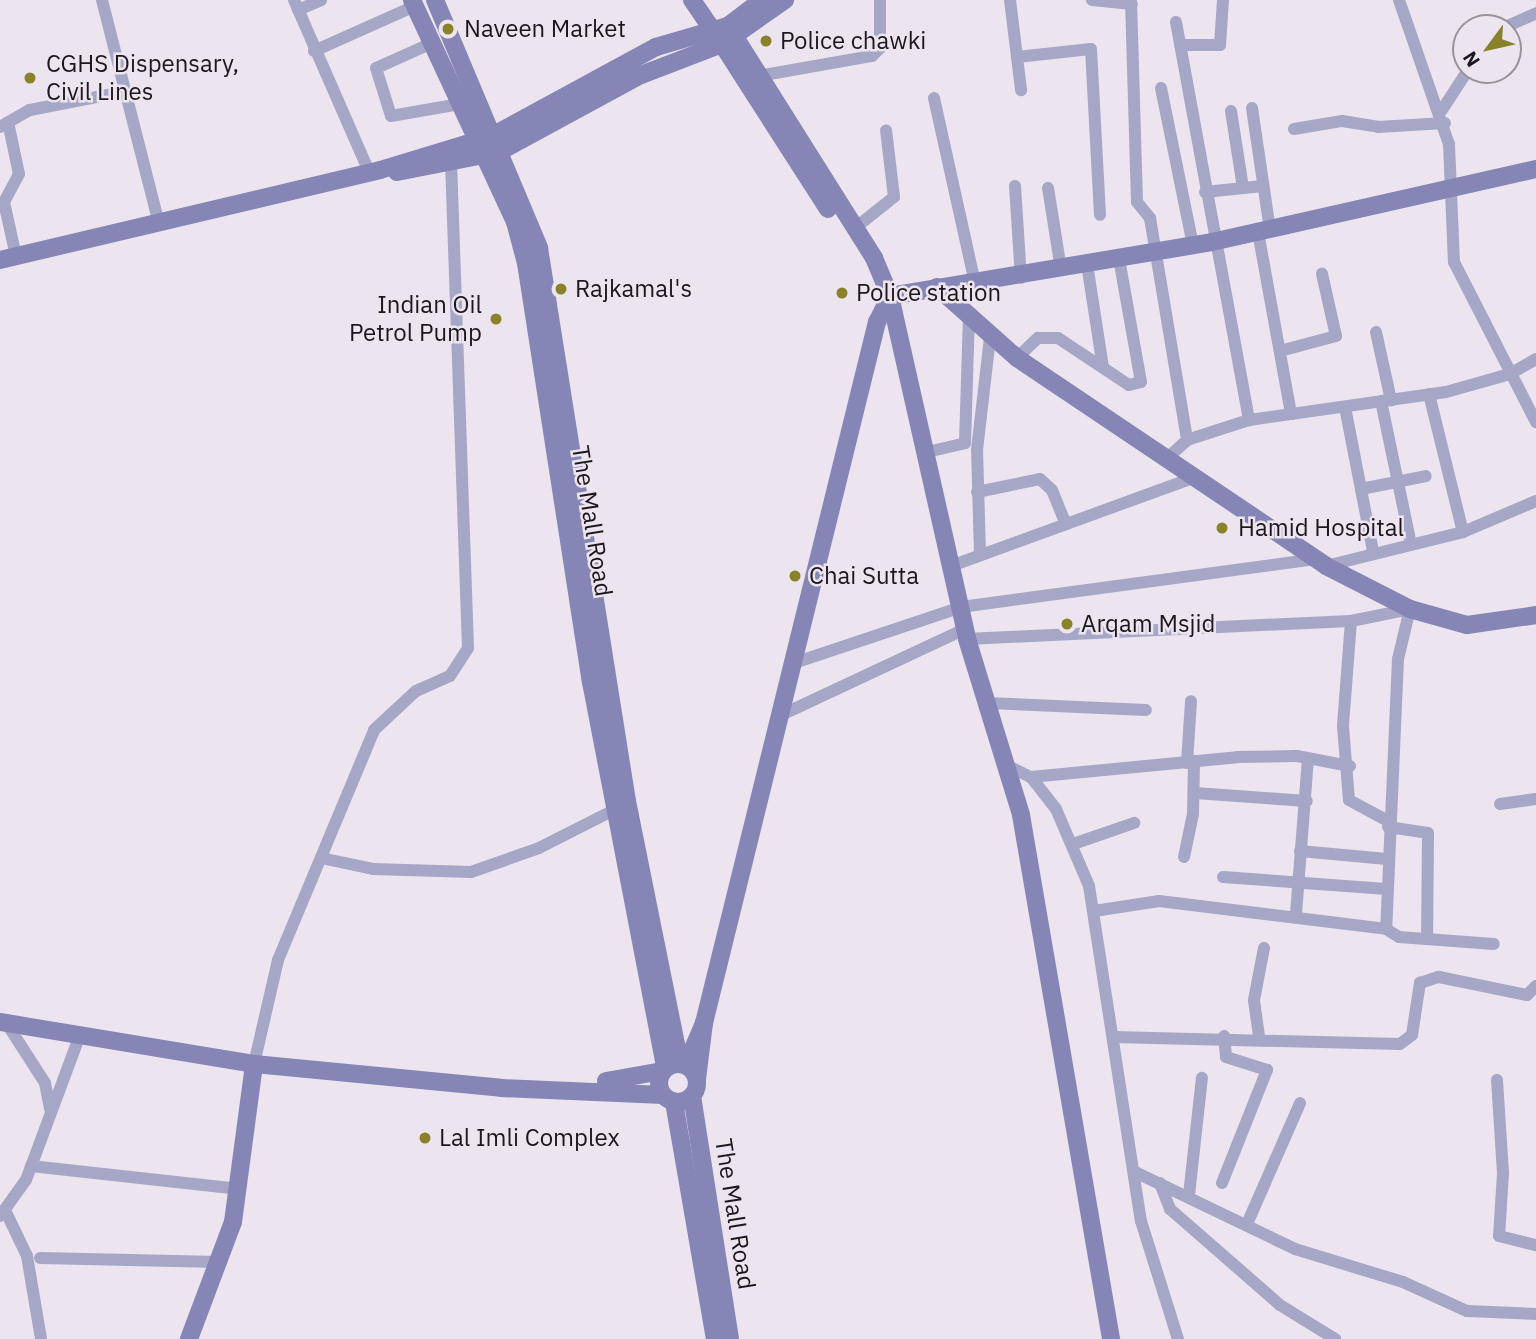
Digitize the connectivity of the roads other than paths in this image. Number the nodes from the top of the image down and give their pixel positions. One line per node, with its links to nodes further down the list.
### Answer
1 (102, 0): 25 (street)
2 (321, 0): 14 (street)
3 (435, 0): 34 (street, The Mall Road)
4 (692, 0): 16 (street)
5 (762, 0): 16 (street)
6 (785, 0): 16 (street)
7 (880, 0): 21 (street)
8 (1010, 0): 20 (street)
9 (1092, 0): 12 (street)
10 (1223, 0): 18 (street)
11 (1399, 0): 30 (street)
12 (1131, 2): 50 (street)
13 (414, 3): 17 (street, The Mall Road); 19 (street)
14 (296, 5): 19 (street)
15 (1176, 22): 18 (street)
16 (725, 35): 21 (street); 34 (street); 55 (street)
17 (432, 43): 27 (street, The Mall Road); 27 (street)
18 (1180, 45): 42 (street)
19 (314, 51): 37 (street)
20 (1017, 57): 24 (street); 44 (street)
21 (764, 75): 46 (street)
22 (1460, 84): 30 (street)
23 (1161, 88): 49 (street)
24 (1021, 90)
25 (123, 92): 31 (street); 45 (street)
26 (934, 98): 58 (street)
27 (460, 104): 34 (street, The Mall Road)
28 (1252, 108): 39 (street)
29 (1231, 111): 41 (street)
30 (1443, 116): 33 (street); 43 (street)
31 (4, 125): 51 (street)
32 (886, 130): 46 (street)
33 (1294, 130)
34 (487, 146): 35 (street); 37 (street); 110 (street, The Mall Road)
35 (452, 163): 37 (street); 116 (street)
36 (1536, 169): 43 (street)
37 (374, 171): 45 (street)
38 (1015, 186): 57 (street)
39 (1263, 186): 41 (street); 47 (street)
40 (1048, 188): 54 (street)
41 (1243, 188): 42 (street)
42 (1205, 192): 48 (street)
43 (1447, 192): 47 (street); 68 (street)
44 (1100, 215)
45 (158, 220): 51 (street)
46 (855, 228): 55 (street)
47 (1264, 231): 48 (street); 64 (street)
48 (1212, 242): 49 (street); 73 (street)
49 (1193, 245): 50 (street)
50 (1153, 252): 52 (street); 75 (street)
51 (8, 258)
52 (1119, 258): 53 (street); 67 (street)
53 (1087, 264): 54 (street); 67 (street)
54 (1061, 268): 57 (street)
55 (877, 270): 60 (street)
56 (1322, 274): 64 (street)
57 (1021, 278): 58 (street)
58 (975, 283): 59 (street)
59 (937, 287): 60 (street); 61 (street)
60 (890, 296): 76 (street); 96 (street)
61 (969, 318): 63 (street); 76 (street)
62 (1376, 332): 70 (street)
63 (990, 337): 65 (street); 82 (street)
64 (1279, 351): 72 (street)
65 (1017, 358): 67 (street); 77 (street)
66 (1536, 359): 68 (street)
67 (1102, 366)
68 (1510, 374): 69 (street); 74 (street)
69 (1429, 394): 70 (street); 85 (street)
70 (1386, 401): 71 (street); 80 (street)
71 (1345, 407): 72 (street); 81 (street)
72 (1291, 414): 73 (street)
73 (1249, 420): 75 (street)
74 (1536, 422)
75 (1187, 440): 77 (street)
76 (927, 452): 90 (street)
77 (1165, 460): 79 (street)
78 (1426, 476): 80 (street)
79 (1193, 478): 84 (street); 89 (street)
80 (1397, 482): 81 (street); 86 (street)
81 (1361, 489): 87 (street)
82 (977, 492): 84 (street); 88 (street)
83 (1536, 501): 85 (street)
84 (1066, 524): 88 (street)
85 (1462, 532): 86 (street)
86 (1411, 544): 87 (street)
87 (1373, 551): 89 (street)
88 (980, 555): 90 (street)
89 (1321, 562): 91 (street); 92 (street)
90 (951, 566): 91 (street)
91 (961, 607): 95 (street); 96 (street)
92 (1410, 609): 93 (street); 94 (street); 112 (street)
93 (1536, 615)
94 (1352, 621): 95 (street); 104 (street)
95 (966, 634): 98 (street); 100 (street)
96 (791, 664): 100 (street)
97 (1191, 701): 102 (street)
98 (987, 704): 99 (street); 103 (street)
99 (1146, 710)
100 (777, 717): 134 (street)
101 (1308, 758): 102 (street); 104 (street); 108 (street)
102 (1190, 762): 105 (street); 106 (street)
103 (1006, 765): 105 (street); 157 (street)
104 (1350, 766): 112 (street)
105 (1031, 777): 113 (street)
106 (1195, 793): 108 (street); 115 (street)
107 (1536, 799): 109 (street)
108 (1307, 801): 114 (street)
109 (1500, 804)
110 (620, 816): 116 (street); 134 (street, The Mall Road)
111 (1134, 823): 113 (street)
112 (1388, 824): 117 (street); 124 (street)
113 (1073, 844): 121 (street)
114 (1300, 851): 117 (street); 119 (street)
115 (1184, 857)
116 (321, 858): 133 (street)
117 (1388, 859): 120 (street)
118 (1223, 877): 119 (street)
119 (1298, 882): 120 (street); 122 (street)
120 (1387, 889): 123 (street)
121 (1094, 911): 122 (street); 131 (street)
122 (1296, 914): 123 (street)
123 (1386, 929): 124 (street)
124 (1427, 939): 125 (street)
125 (1494, 944)
126 (1264, 948): 130 (street)
127 (1536, 986): 130 (street)
128 (3, 1023): 132 (street); 140 (street)
129 (1224, 1036): 130 (street); 131 (street); 144 (street)
130 (1259, 1036)
131 (1113, 1037): 142 (street)
132 (78, 1040): 133 (street); 140 (street)
133 (254, 1063): 137 (street); 145 (street)
134 (680, 1074): 137 (street); 138 (street); 138 (street, The Mall Road); 156 (street, The Mall Road)
135 (1202, 1078): 146 (street)
136 (1497, 1080): 149 (street)
137 (558, 1088): 138 (street)
138 (669, 1099): 155 (street, The Mall Road)
139 (1300, 1103): 148 (street)
140 (51, 1113): 141 (street)
141 (30, 1167): 145 (street); 147 (street)
142 (1135, 1172): 143 (street); 158 (street)
143 (1160, 1183): 146 (street); 159 (street)
144 (1222, 1183)
145 (240, 1189): 151 (street)
146 (1188, 1195): 148 (street)
147 (3, 1213): 153 (street)
148 (1247, 1224): 152 (street)
149 (1536, 1245)
150 (40, 1258): 151 (street)
151 (219, 1262): 154 (street)
152 (1536, 1314)
153 (41, 1339)
154 (189, 1339)
155 (715, 1339)
156 (730, 1339)
157 (1111, 1339)
158 (1178, 1339)
159 (1335, 1339)

